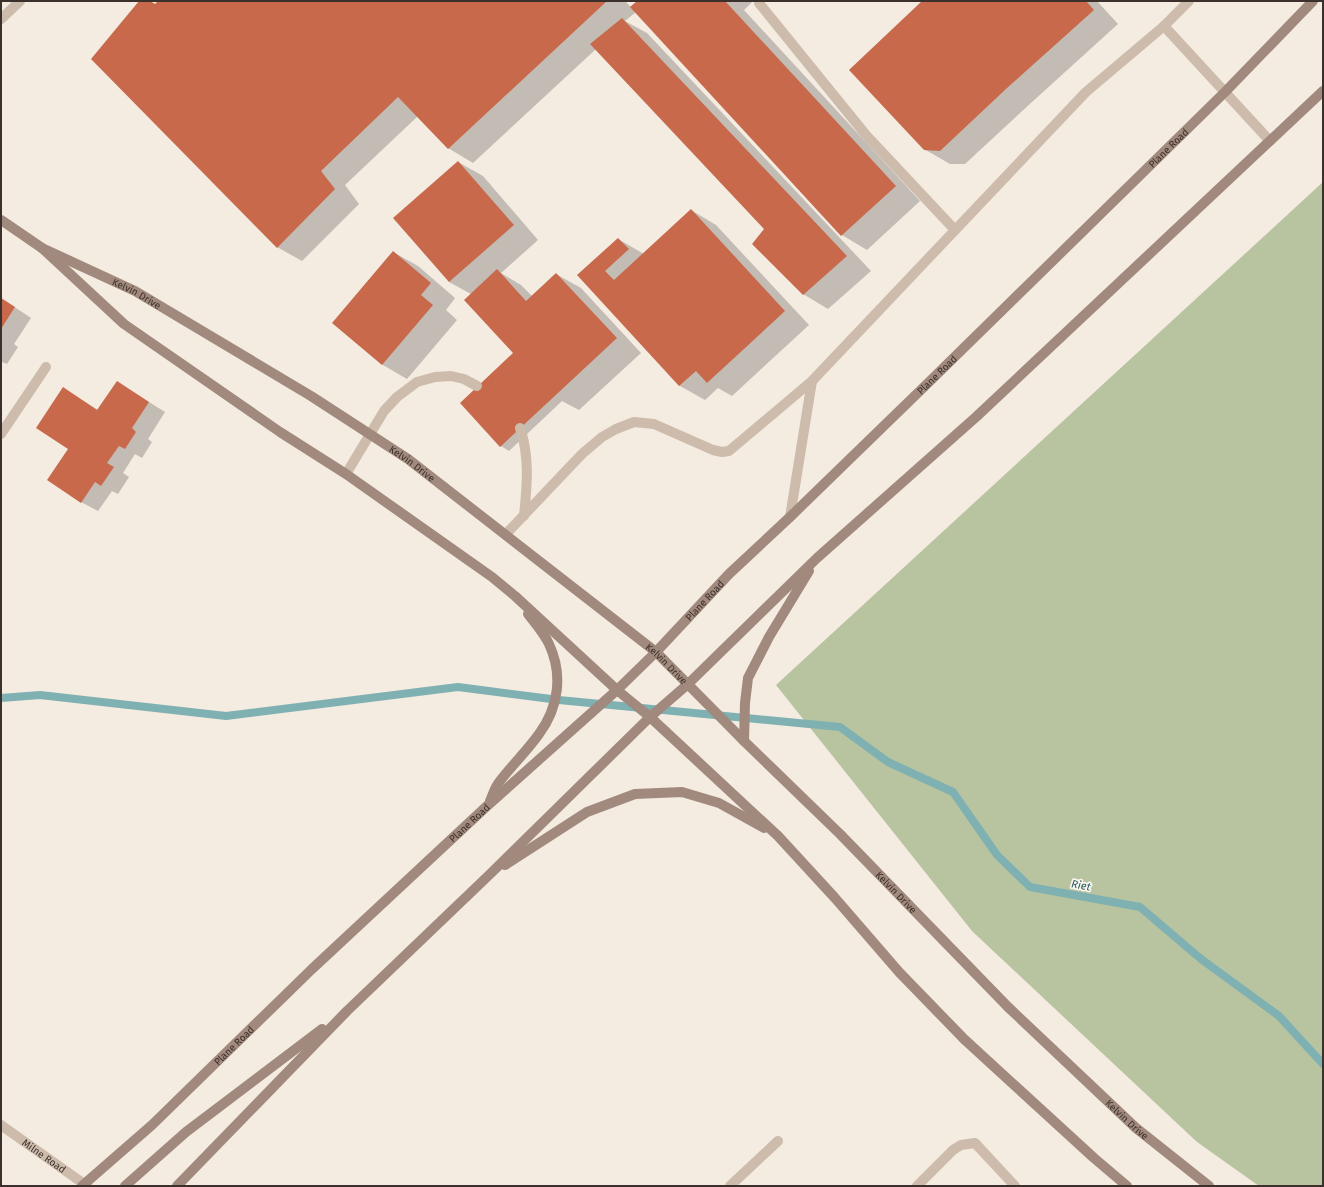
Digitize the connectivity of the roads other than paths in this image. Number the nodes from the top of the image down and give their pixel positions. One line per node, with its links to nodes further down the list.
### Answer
1 (20, 1): 5 (street)
2 (1189, 1): 6 (street)
3 (1313, 1): 8 (main road, Plane Road)
4 (759, 3): 11 (street)
5 (1, 19)
6 (1164, 26): 8 (street); 11 (street)
7 (1323, 91): 9 (main road)
8 (1225, 92): 9 (street); 21 (main road, Plane Road)
9 (1270, 141): 23 (main road)
10 (1, 220): 12 (main road, Kelvin Drive)
11 (955, 230): 14 (street)
12 (42, 248): 18 (main road, Kelvin Drive); 19 (main road, Kelvin Drive)
13 (46, 367): 17 (street)
14 (812, 380): 20 (street); 21 (street)
15 (477, 386): 18 (street)
16 (520, 428): 20 (street)
17 (1, 434)
18 (370, 435): 19 (street); 22 (main road, Kelvin Drive)
19 (346, 474): 24 (main road, Kelvin Drive)
20 (524, 516): 22 (street)
21 (790, 517): 25 (main road, Plane Road)
22 (506, 534): 25 (main road, Kelvin Drive)
23 (817, 558): 26 (main road); 29 (main road)
24 (515, 596): 27 (main road, Kelvin Drive); 30 (main road)
25 (656, 652): 26 (main road, Kelvin Drive); 27 (main road, Plane Road)
26 (688, 684): 28 (main road); 29 (main road, Kelvin Drive)
27 (618, 690): 28 (main road, Kelvin Drive); 30 (main road, Plane Road)
28 (650, 716): 31 (main road, Kelvin Drive); 32 (main road)
29 (744, 741): 43 (main road, Kelvin Drive)
30 (487, 806): 36 (main road, Plane Road)
31 (778, 836): 32 (main road); 42 (main road, Kelvin Drive)
32 (487, 877): 33 (main road)
33 (346, 1011): 37 (main road); 38 (main road)
34 (1, 1125): 36 (street, Milne Road)
35 (778, 1141): 39 (street)
36 (85, 1185)
37 (125, 1186)
38 (177, 1186)
39 (730, 1186)
40 (917, 1186): 41 (street)
41 (1016, 1186)
42 (1127, 1186)
43 (1209, 1186)

